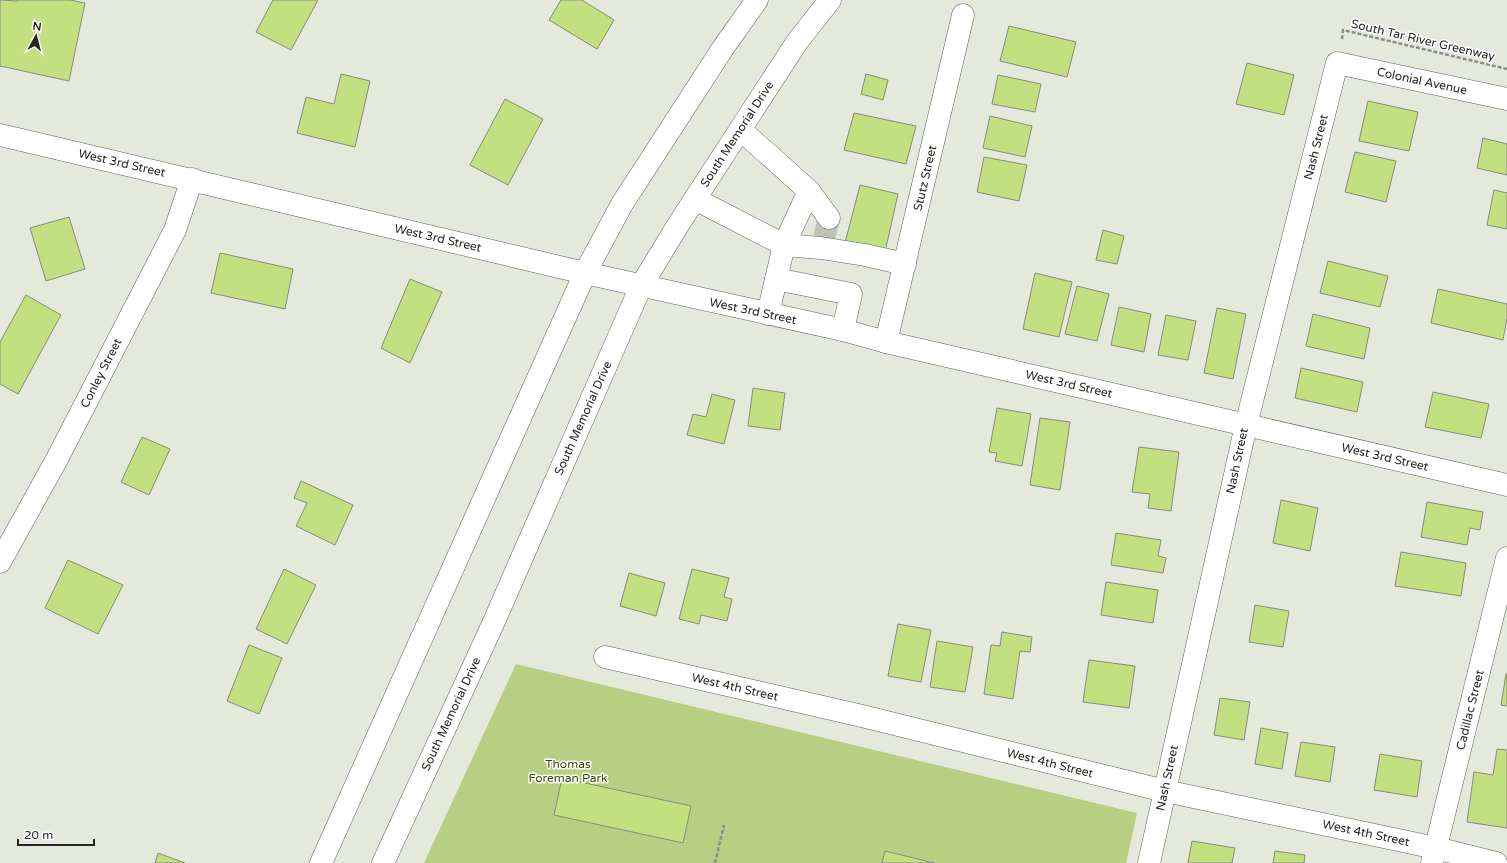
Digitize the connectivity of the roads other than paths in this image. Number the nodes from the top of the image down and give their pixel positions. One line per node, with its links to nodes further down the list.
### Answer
1 (757, 0): 14 (street)
2 (830, 0): 6 (street, South Memorial Drive)
3 (963, 15): 13 (street, Stutz Street)
4 (1337, 62): 5 (street, Colonial Avenue); 20 (street, Nash Street)
5 (1507, 99)
6 (741, 130): 9 (street); 10 (street, South Memorial Drive)
7 (0, 135): 8 (street, West 3rd Street)
8 (192, 179): 14 (street, West 3rd Street); 23 (street, Conley Street)
9 (810, 191): 11 (street); 12 (street)
10 (695, 199): 12 (street); 16 (street, South Memorial Drive)
11 (825, 235): 12 (street); 13 (street)
12 (784, 245): 15 (street)
13 (905, 264): 19 (street, Stutz Street)
14 (585, 273): 16 (street, West 3rd Street); 27 (street)
15 (776, 279): 17 (street); 18 (street)
16 (641, 286): 17 (street, West 3rd Street); 28 (street, South Memorial Drive)
17 (768, 314): 18 (street, West 3rd Street)
18 (843, 330): 19 (street, West 3rd Street)
19 (886, 342): 20 (street, West 3rd Street)
20 (1246, 425): 21 (street, West 3rd Street); 25 (street, Nash Street)
21 (1507, 485)
22 (1507, 558): 26 (street, Cadillac Street)
23 (0, 562)
24 (605, 657): 25 (street, West 4th Street)
25 (1165, 791): 26 (street, West 4th Street); 29 (street, Nash Street)
26 (1434, 855): 30 (street, West 4th Street)
27 (321, 863)
28 (383, 863)
29 (1149, 863)
30 (1496, 863)

